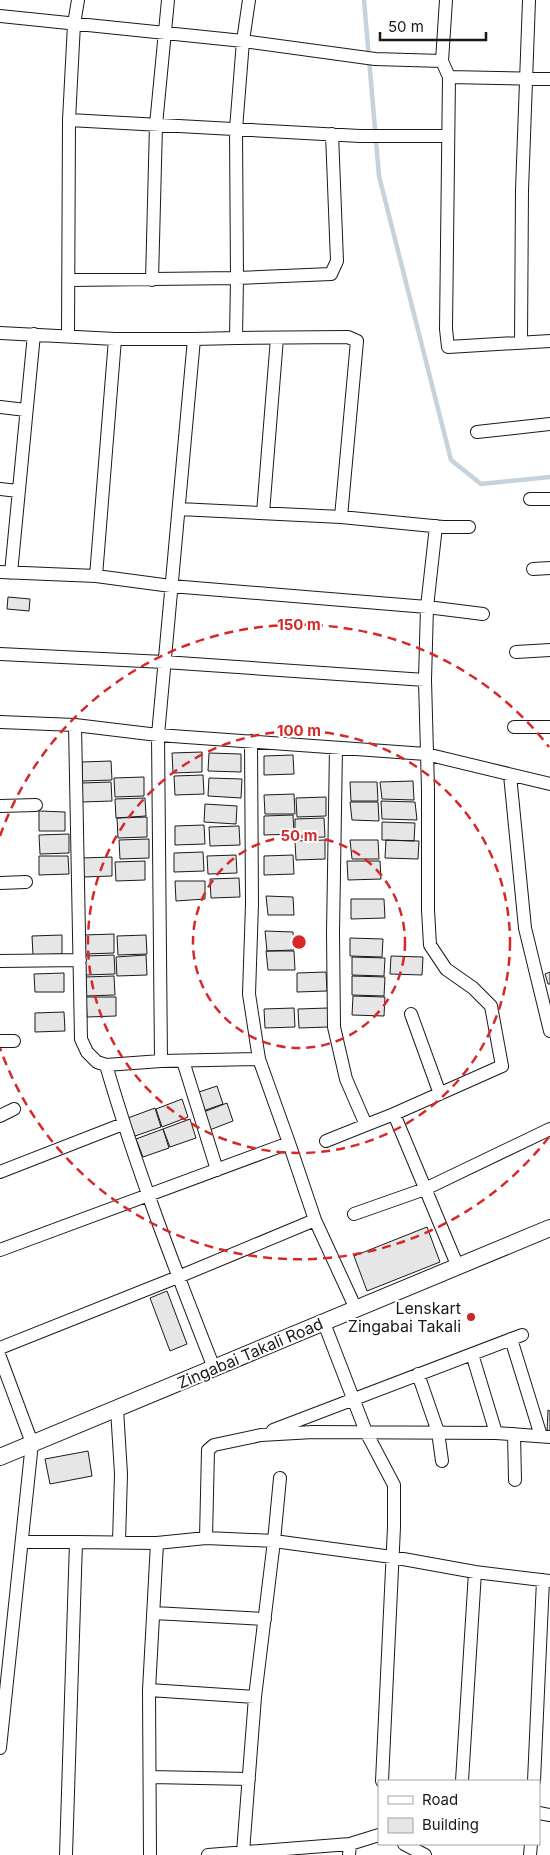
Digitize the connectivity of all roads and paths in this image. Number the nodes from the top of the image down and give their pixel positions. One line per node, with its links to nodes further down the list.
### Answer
1 (78, 0): 7 (street)
2 (168, 0): 8 (street)
3 (249, 0): 9 (street)
4 (446, 0): 10 (street)
5 (529, 0): 12 (street)
6 (0, 16): 7 (street)
7 (74, 24): 8 (street); 14 (street)
8 (164, 33): 9 (street); 15 (street)
9 (243, 41): 10 (street); 16 (street)
10 (442, 60): 11 (street)
11 (448, 77): 12 (street); 18 (street)
12 (528, 78): 13 (street); 30 (street)
13 (550, 79)
14 (69, 120): 15 (street); 20 (street)
15 (156, 125): 16 (street); 21 (street)
16 (236, 129): 17 (street); 19 (street)
17 (332, 134): 18 (street); 19 (street)
18 (448, 136): 30 (street)
19 (237, 278): 21 (street); 25 (street)
20 (68, 280): 21 (street); 24 (street)
21 (152, 280)
22 (0, 333): 23 (street)
23 (34, 334): 24 (street); 32 (street)
24 (68, 336): 27 (street)
25 (236, 338): 26 (street); 28 (street)
26 (277, 338): 40 (street); 41 (street)
27 (116, 339): 28 (street); 47 (street)
28 (194, 339): 39 (street)
29 (550, 341): 30 (street)
30 (521, 343)
31 (0, 407): 32 (street)
32 (26, 410): 36 (street)
33 (550, 424): 34 (street)
34 (477, 432)
35 (0, 489): 36 (street)
36 (18, 490): 46 (street)
37 (550, 498): 38 (street)
38 (530, 499)
39 (178, 509): 40 (street); 48 (street)
40 (263, 513): 41 (street)
41 (341, 517): 42 (street)
42 (436, 526): 43 (street); 49 (street)
43 (469, 527)
44 (533, 568): 45 (street)
45 (550, 568)
46 (6, 572): 47 (street)
47 (96, 576): 48 (street)
48 (171, 586): 49 (street); 54 (street)
49 (427, 607): 50 (street); 55 (street)
50 (483, 614)
51 (550, 650): 52 (street)
52 (516, 652)
53 (0, 654): 54 (street)
54 (164, 662): 55 (street); 60 (street)
55 (425, 680): 63 (street)
56 (0, 722): 57 (street)
57 (75, 726): 60 (street); 70 (street)
58 (514, 727): 59 (street)
59 (550, 727)
60 (158, 735): 61 (street); 78 (street)
61 (251, 741): 62 (street); 77 (street)
62 (336, 748): 63 (street); 86 (street)
63 (426, 754): 64 (street); 81 (street)
64 (510, 775): 65 (street); 72 (street)
65 (550, 784)
66 (36, 805): 67 (street)
67 (0, 806)
68 (26, 882): 69 (street)
69 (0, 883)
70 (80, 960): 71 (street); 80 (street)
71 (0, 961)
72 (545, 990): 74 (street)
73 (411, 1014): 81 (street)
74 (550, 1030)
75 (0, 1041): 76 (street)
76 (14, 1041)
77 (259, 1059): 79 (street); 89 (street)
78 (161, 1061): 79 (street); 80 (street)
79 (183, 1061): 90 (street)
80 (106, 1065): 85 (street)
81 (440, 1094): 83 (street)
82 (14, 1110): 84 (street)
83 (394, 1114): 86 (street); 92 (street)
84 (0, 1116)
85 (124, 1124): 91 (street); 93 (street)
86 (366, 1126): 88 (street)
87 (550, 1129): 92 (street)
88 (326, 1142)
89 (290, 1143): 90 (street); 95 (street)
90 (218, 1170): 93 (street)
91 (0, 1172)
92 (425, 1189): 94 (street); 98 (street)
93 (149, 1196): 97 (street); 99 (street)
94 (354, 1214)
95 (315, 1220): 99 (street); 100 (street)
96 (550, 1228): 98 (street, Zingabai Takali Road)
97 (0, 1250)
98 (458, 1267): 100 (street, Zingabai Takali Road)
99 (178, 1278): 102 (street); 105 (street)
100 (356, 1309): 101 (street, Zingabai Takali Road)
101 (324, 1323): 105 (street, Zingabai Takali Road); 108 (street)
102 (0, 1348)
103 (472, 1354): 106 (street); 112 (street); 115 (street)
104 (0, 1357): 107 (street)
105 (214, 1368): 109 (street, Zingabai Takali Road)
106 (418, 1374): 108 (street); 111 (street)
107 (4, 1377): 116 (street)
108 (353, 1398): 110 (street); 114 (street)
109 (117, 1409): 116 (street, Zingabai Takali Road); 125 (street)
110 (366, 1432): 111 (street); 114 (street); 127 (street)
111 (438, 1432): 112 (street); 118 (street)
112 (496, 1433): 113 (street)
113 (514, 1434): 115 (street); 120 (street)
114 (261, 1435): 121 (street)
115 (546, 1437)
116 (32, 1443): 117 (street, Zingabai Takali Road); 123 (street)
117 (0, 1457)
118 (442, 1461)
119 (280, 1478): 122 (street)
120 (516, 1480)
121 (206, 1538): 122 (street); 126 (street)
122 (274, 1541): 127 (street); 131 (street)
123 (22, 1542): 124 (street); 134 (street)
124 (76, 1542): 125 (street); 144 (street)
125 (119, 1542): 126 (street)
126 (158, 1543): 130 (street)
127 (392, 1557): 128 (street); 137 (street)
128 (475, 1572): 129 (street); 138 (street)
129 (547, 1581): 139 (street)
130 (154, 1613): 131 (street); 132 (street)
131 (265, 1619): 133 (street)
132 (150, 1690): 133 (street); 135 (street)
133 (255, 1697): 136 (street)
134 (0, 1748)
135 (151, 1777): 136 (street); 145 (street)
136 (249, 1779): 143 (street)
137 (382, 1780)
138 (462, 1780)
139 (534, 1780)
140 (378, 1836): 142 (street)
141 (406, 1845): 147 (street)
142 (349, 1849): 143 (street)
143 (243, 1852): 146 (street)
144 (66, 1855)
145 (150, 1855)
146 (208, 1855)
147 (425, 1855)

